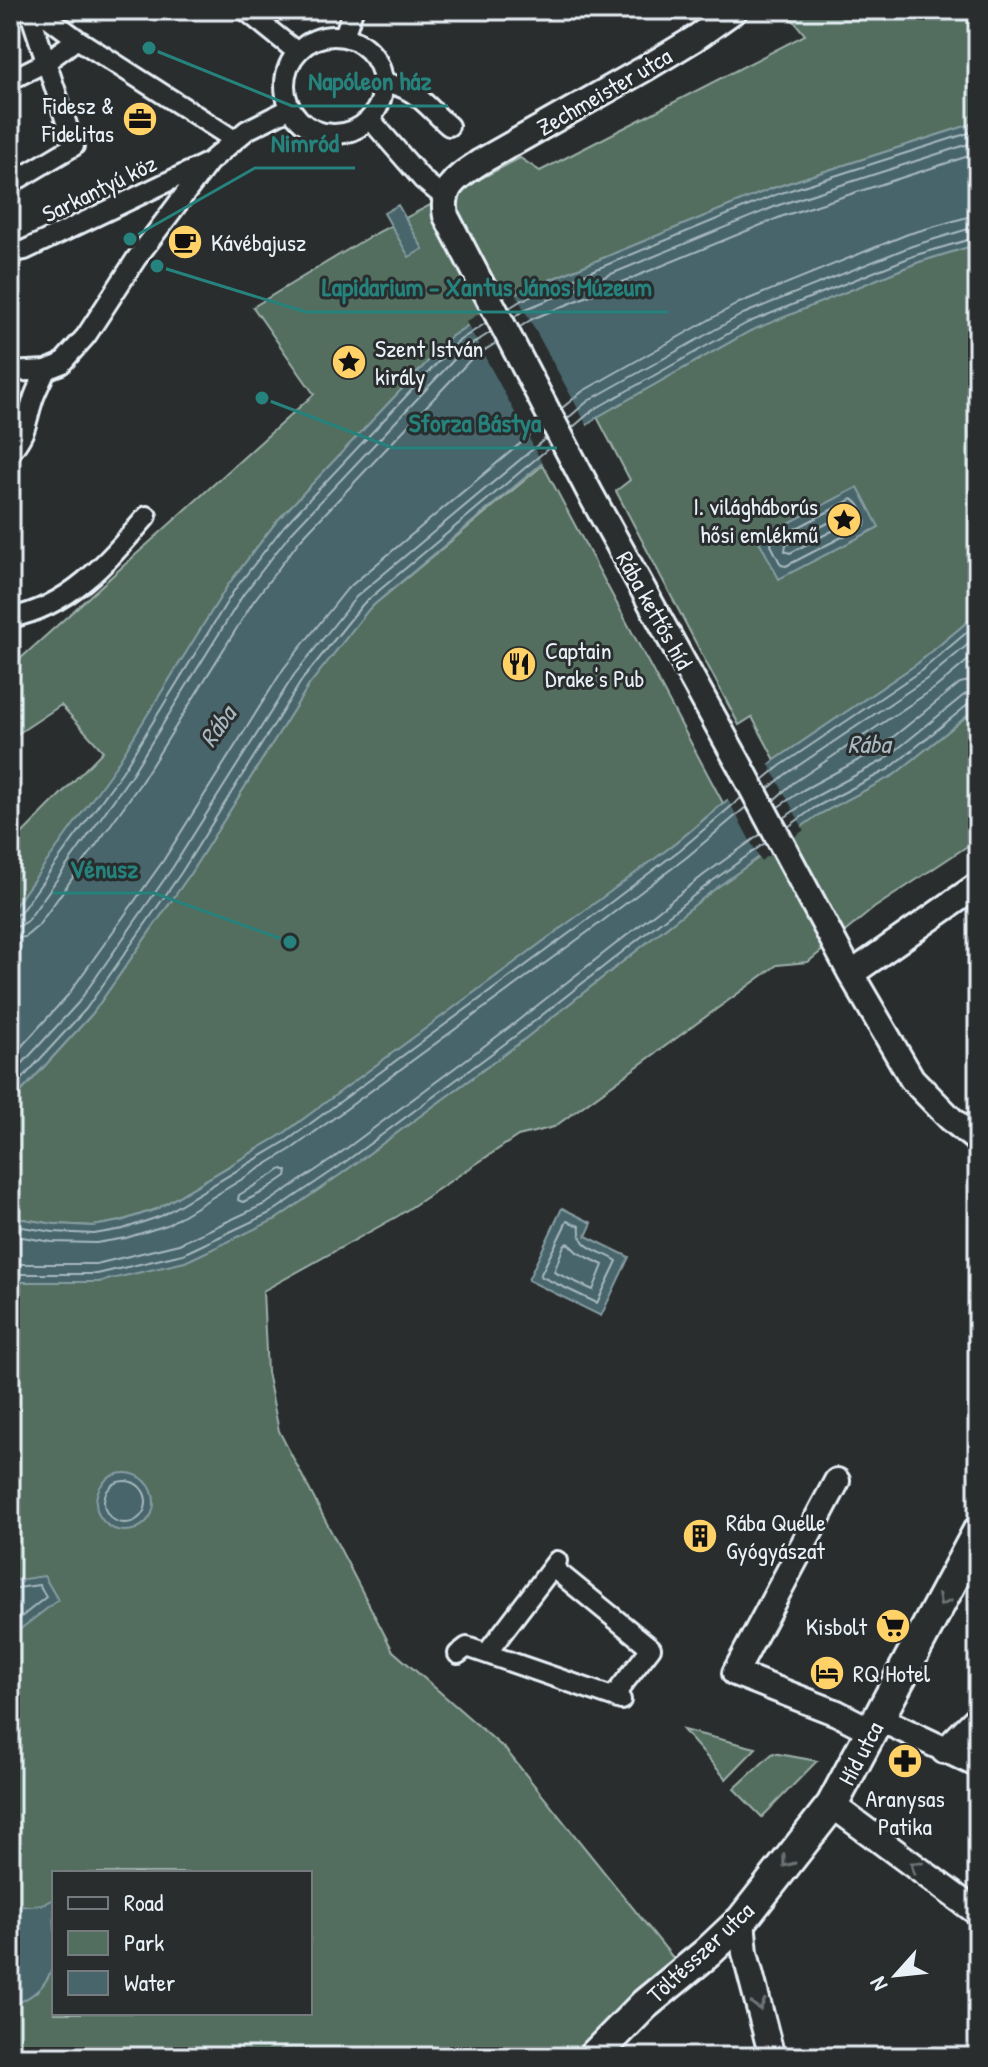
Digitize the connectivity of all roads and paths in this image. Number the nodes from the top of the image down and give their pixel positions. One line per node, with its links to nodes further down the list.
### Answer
1 (29, 10): 9 (street)
2 (38, 10): 7 (street)
3 (245, 10): 8 (street)
4 (353, 10): 6 (street)
5 (735, 10): 18 (street, Zechmeister utca)
6 (344, 36): 8 (street); 11 (street)
7 (77, 39): 9 (street); 15 (street)
8 (297, 52): 12 (street)
9 (46, 62): 10 (street); 17 (street, Sarkantyú köz)
10 (10, 80)
11 (383, 83): 13 (street); 14 (street)
12 (291, 108): 13 (street); 15 (street)
13 (370, 119): 18 (street)
14 (449, 126)
15 (233, 139): 16 (street)
16 (209, 162): 19 (street, Sarkantyú köz); 20 (street)
17 (10, 184)
18 (444, 197): 26 (street, Rába kettős híd)
19 (10, 253)
20 (46, 370): 21 (street); 22 (street)
21 (10, 372)
22 (10, 453)
23 (147, 516): 24 (street)
24 (10, 618)
25 (978, 885): 26 (street)
26 (848, 969): 27 (street, Rába kettős híd)
27 (929, 1095): 28 (street); 29 (street, Rába kettős híd)
28 (978, 1119)
29 (978, 1141)
30 (837, 1481): 35 (street)
31 (978, 1532): 35 (street, Híd utca, one-way to 35)
32 (487, 1653): 32 (street); 33 (street)
33 (458, 1654)
34 (978, 1717): 36 (street)
35 (875, 1725): 36 (street); 38 (street, Híd utca)
36 (944, 1751): 37 (street)
37 (978, 1765)
38 (832, 1805): 39 (street, one-way to 38); 40 (street, Töltésszer utca, one-way to 40)
39 (978, 1913)
40 (742, 1920): 41 (street, Töltésszer utca); 42 (street, one-way to 42)
41 (593, 2057)
42 (772, 2057)

